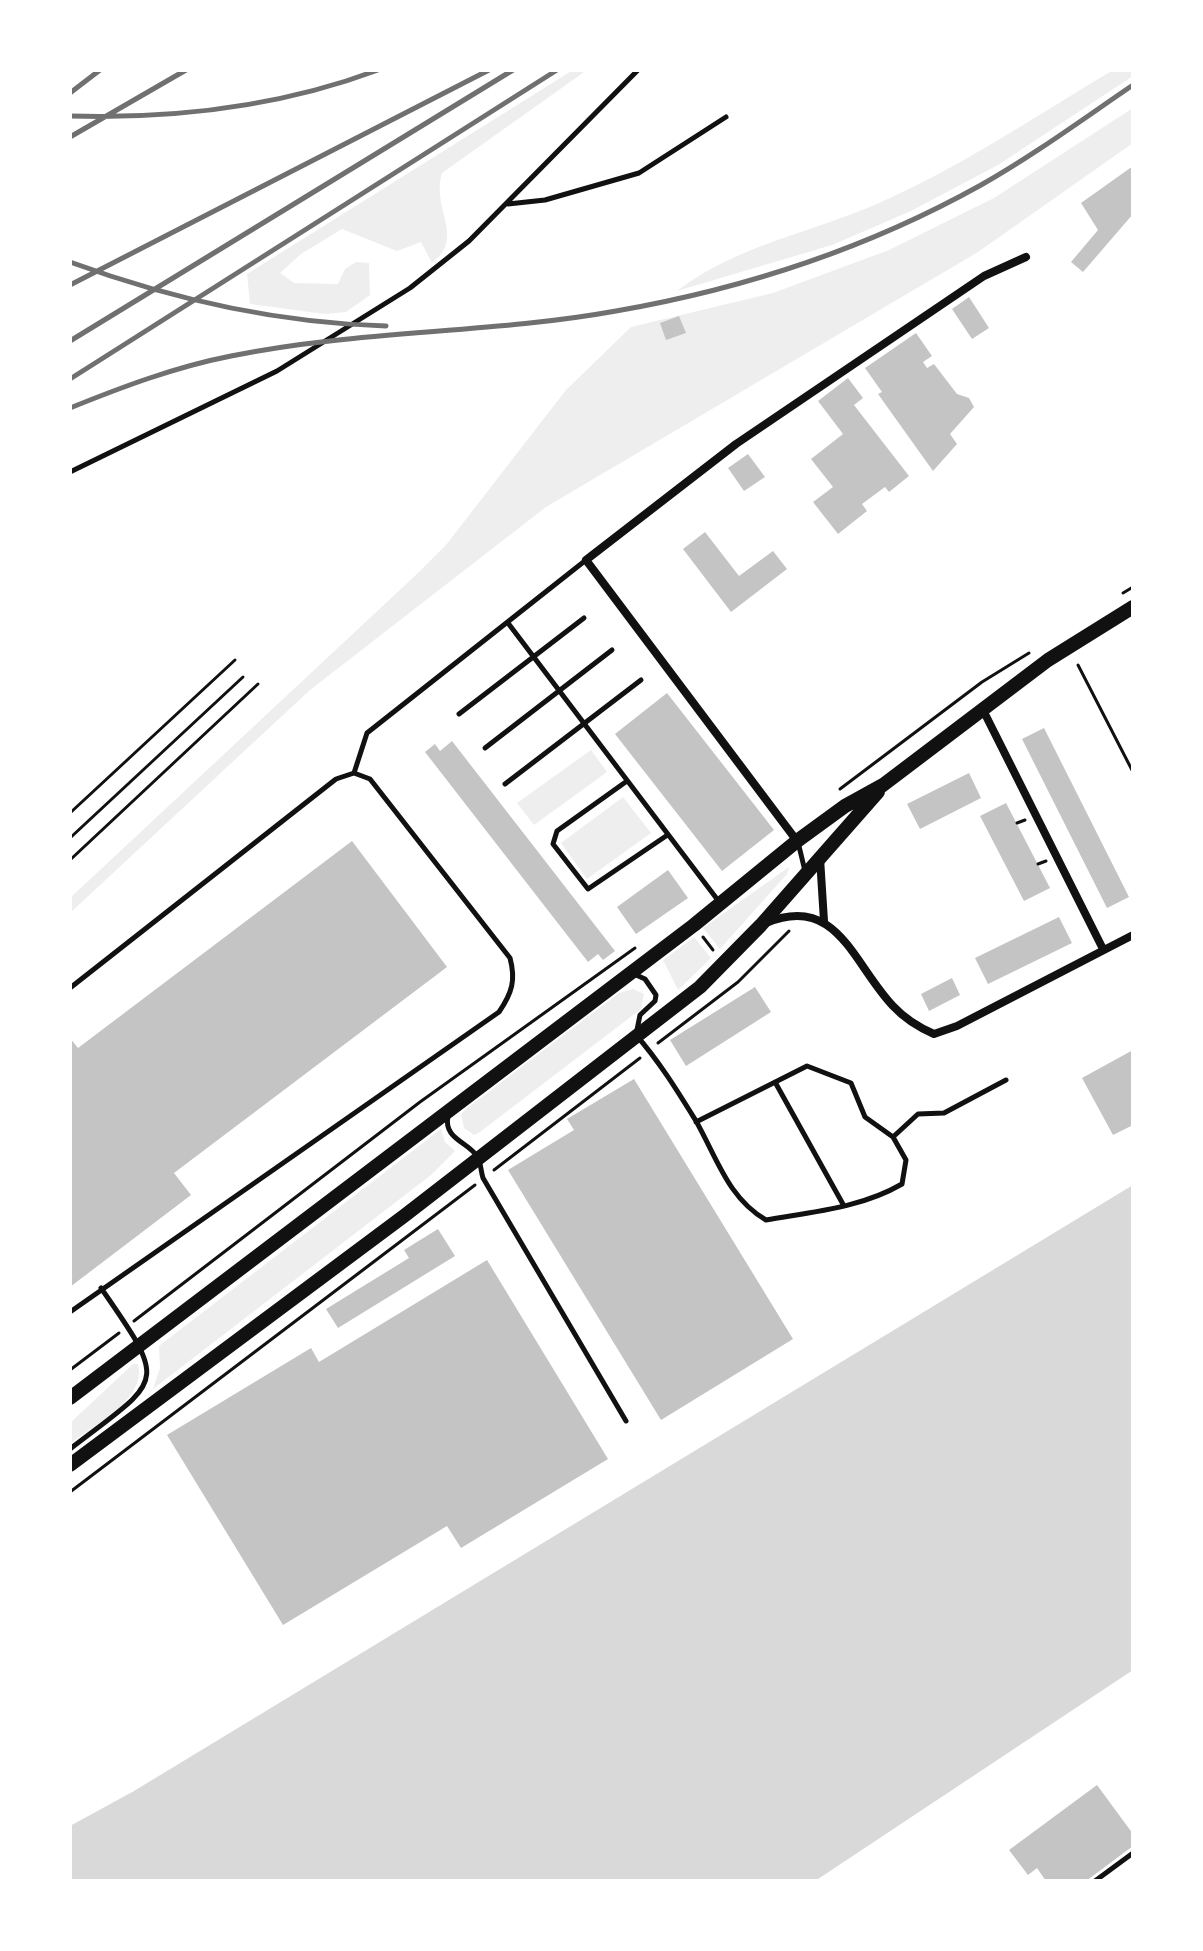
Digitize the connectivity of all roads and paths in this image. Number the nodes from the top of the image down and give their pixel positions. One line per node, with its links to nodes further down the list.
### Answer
1 (638, 70): 3 (lane)
2 (726, 117): 3 (lane)
3 (507, 204): 5 (lane)
4 (1026, 257): 6 (street)
5 (70, 472)
6 (586, 560): 11 (lane); 34 (street)
7 (1133, 587): 8 (path)
8 (1120, 594)
9 (1133, 607): 21 (main road)
10 (584, 618): 14 (lane)
11 (508, 623): 14 (lane); 26 (lane)
12 (612, 650): 20 (lane)
13 (1032, 650): 30 (path)
14 (533, 656): 20 (lane); 22 (lane)
15 (235, 660): 31 (path)
16 (1078, 665): 25 (path)
17 (243, 677): 33 (path)
18 (641, 680): 23 (lane)
19 (258, 684): 36 (path)
20 (559, 691): 23 (lane); 24 (lane)
21 (982, 708): 29 (main road); 44 (street)
22 (459, 714)
23 (584, 723): 27 (lane); 28 (lane)
24 (485, 748)
25 (1133, 772)
26 (354, 773): 47 (lane); 56 (lane)
27 (627, 781): 32 (lane); 32 (lane)
28 (505, 784)
29 (883, 785): 34 (main road); 35 (main road)
30 (833, 794)
31 (70, 813)
32 (666, 836): 38 (lane)
33 (70, 838)
34 (797, 841): 37 (lane); 38 (main road)
35 (820, 858): 37 (main road); 39 (street)
36 (70, 860)
37 (805, 876): 41 (main road)
38 (721, 903): 40 (main road)
39 (824, 921): 41 (street); 44 (street)
40 (694, 925): 45 (path); 46 (main road)
41 (761, 925): 45 (main road)
42 (1133, 935): 44 (street)
43 (635, 948): 58 (path)
44 (1103, 949)
45 (724, 964): 48 (main road)
46 (629, 973): 48 (lane); 51 (main road)
47 (70, 988)
48 (636, 1035): 52 (lane); 54 (main road)
49 (1006, 1080): 53 (lane)
50 (775, 1082): 52 (lane); 53 (lane); 55 (lane)
51 (449, 1112): 54 (lane); 59 (main road)
52 (696, 1122): 55 (lane)
53 (893, 1137): 55 (lane)
54 (477, 1155): 62 (lane); 64 (main road)
55 (844, 1206)
56 (101, 1288): 57 (lane); 58 (lane)
57 (70, 1312)
58 (127, 1326): 59 (lane); 60 (path)
59 (140, 1344): 61 (main road); 63 (lane)
60 (70, 1370)
61 (70, 1398)
62 (626, 1421)
63 (70, 1449)
64 (70, 1465)
65 (1133, 1853): 66 (lane)
66 (1095, 1881)

